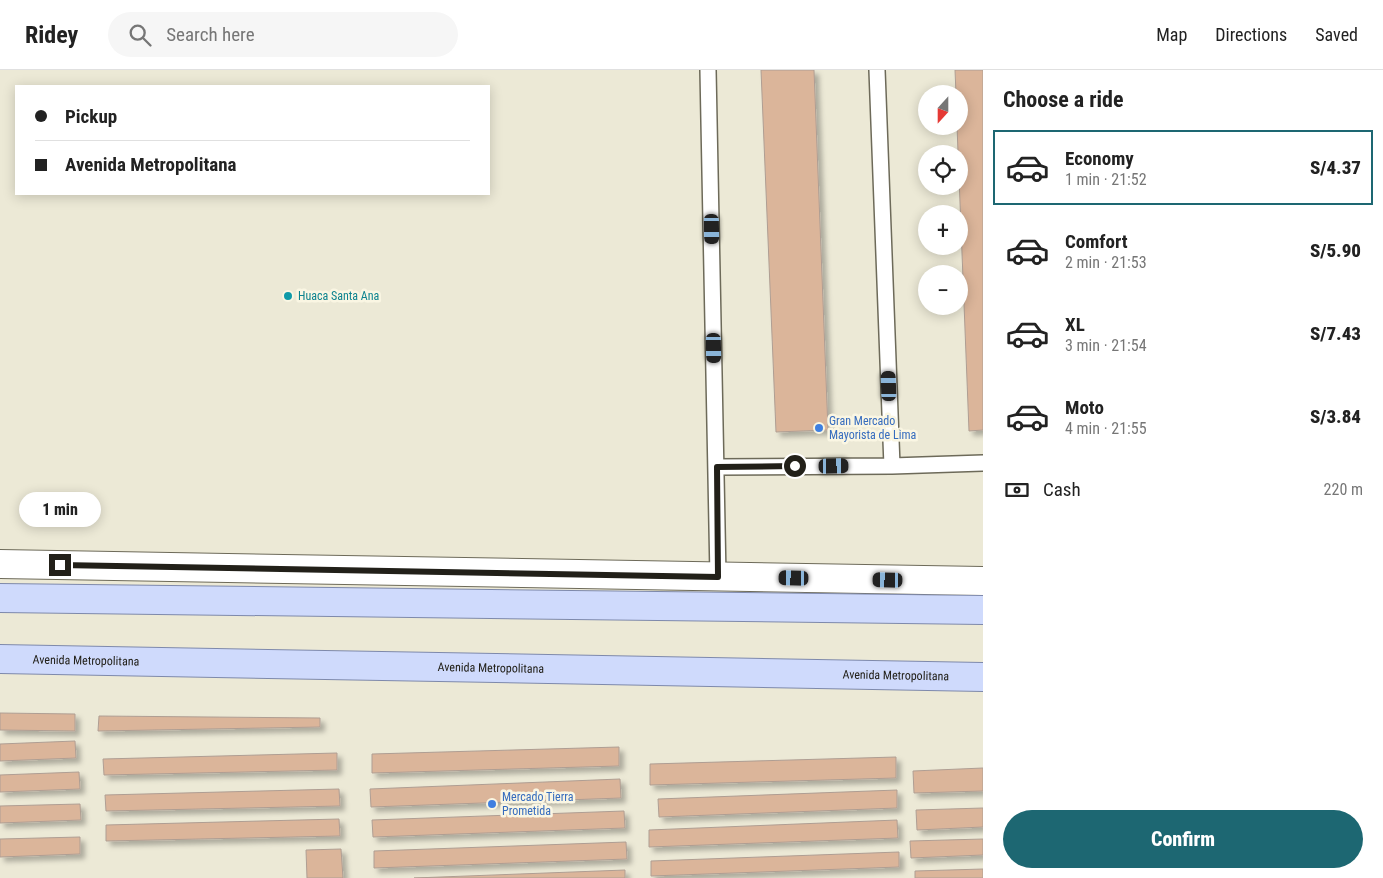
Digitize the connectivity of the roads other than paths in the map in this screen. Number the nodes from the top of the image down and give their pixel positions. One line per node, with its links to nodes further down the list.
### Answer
1 (708, 70): 5 (lane)
2 (877, 70): 4 (lane)
3 (983, 463): 4 (lane)
4 (892, 466): 5 (lane)
5 (717, 467): 7 (lane)
6 (0, 564): 7 (street)
7 (718, 577): 8 (street)
8 (983, 581)
9 (0, 598): 10 (main road)
10 (983, 610)
11 (0, 659): 12 (main road, Avenida Metropolitana)
12 (983, 677)

